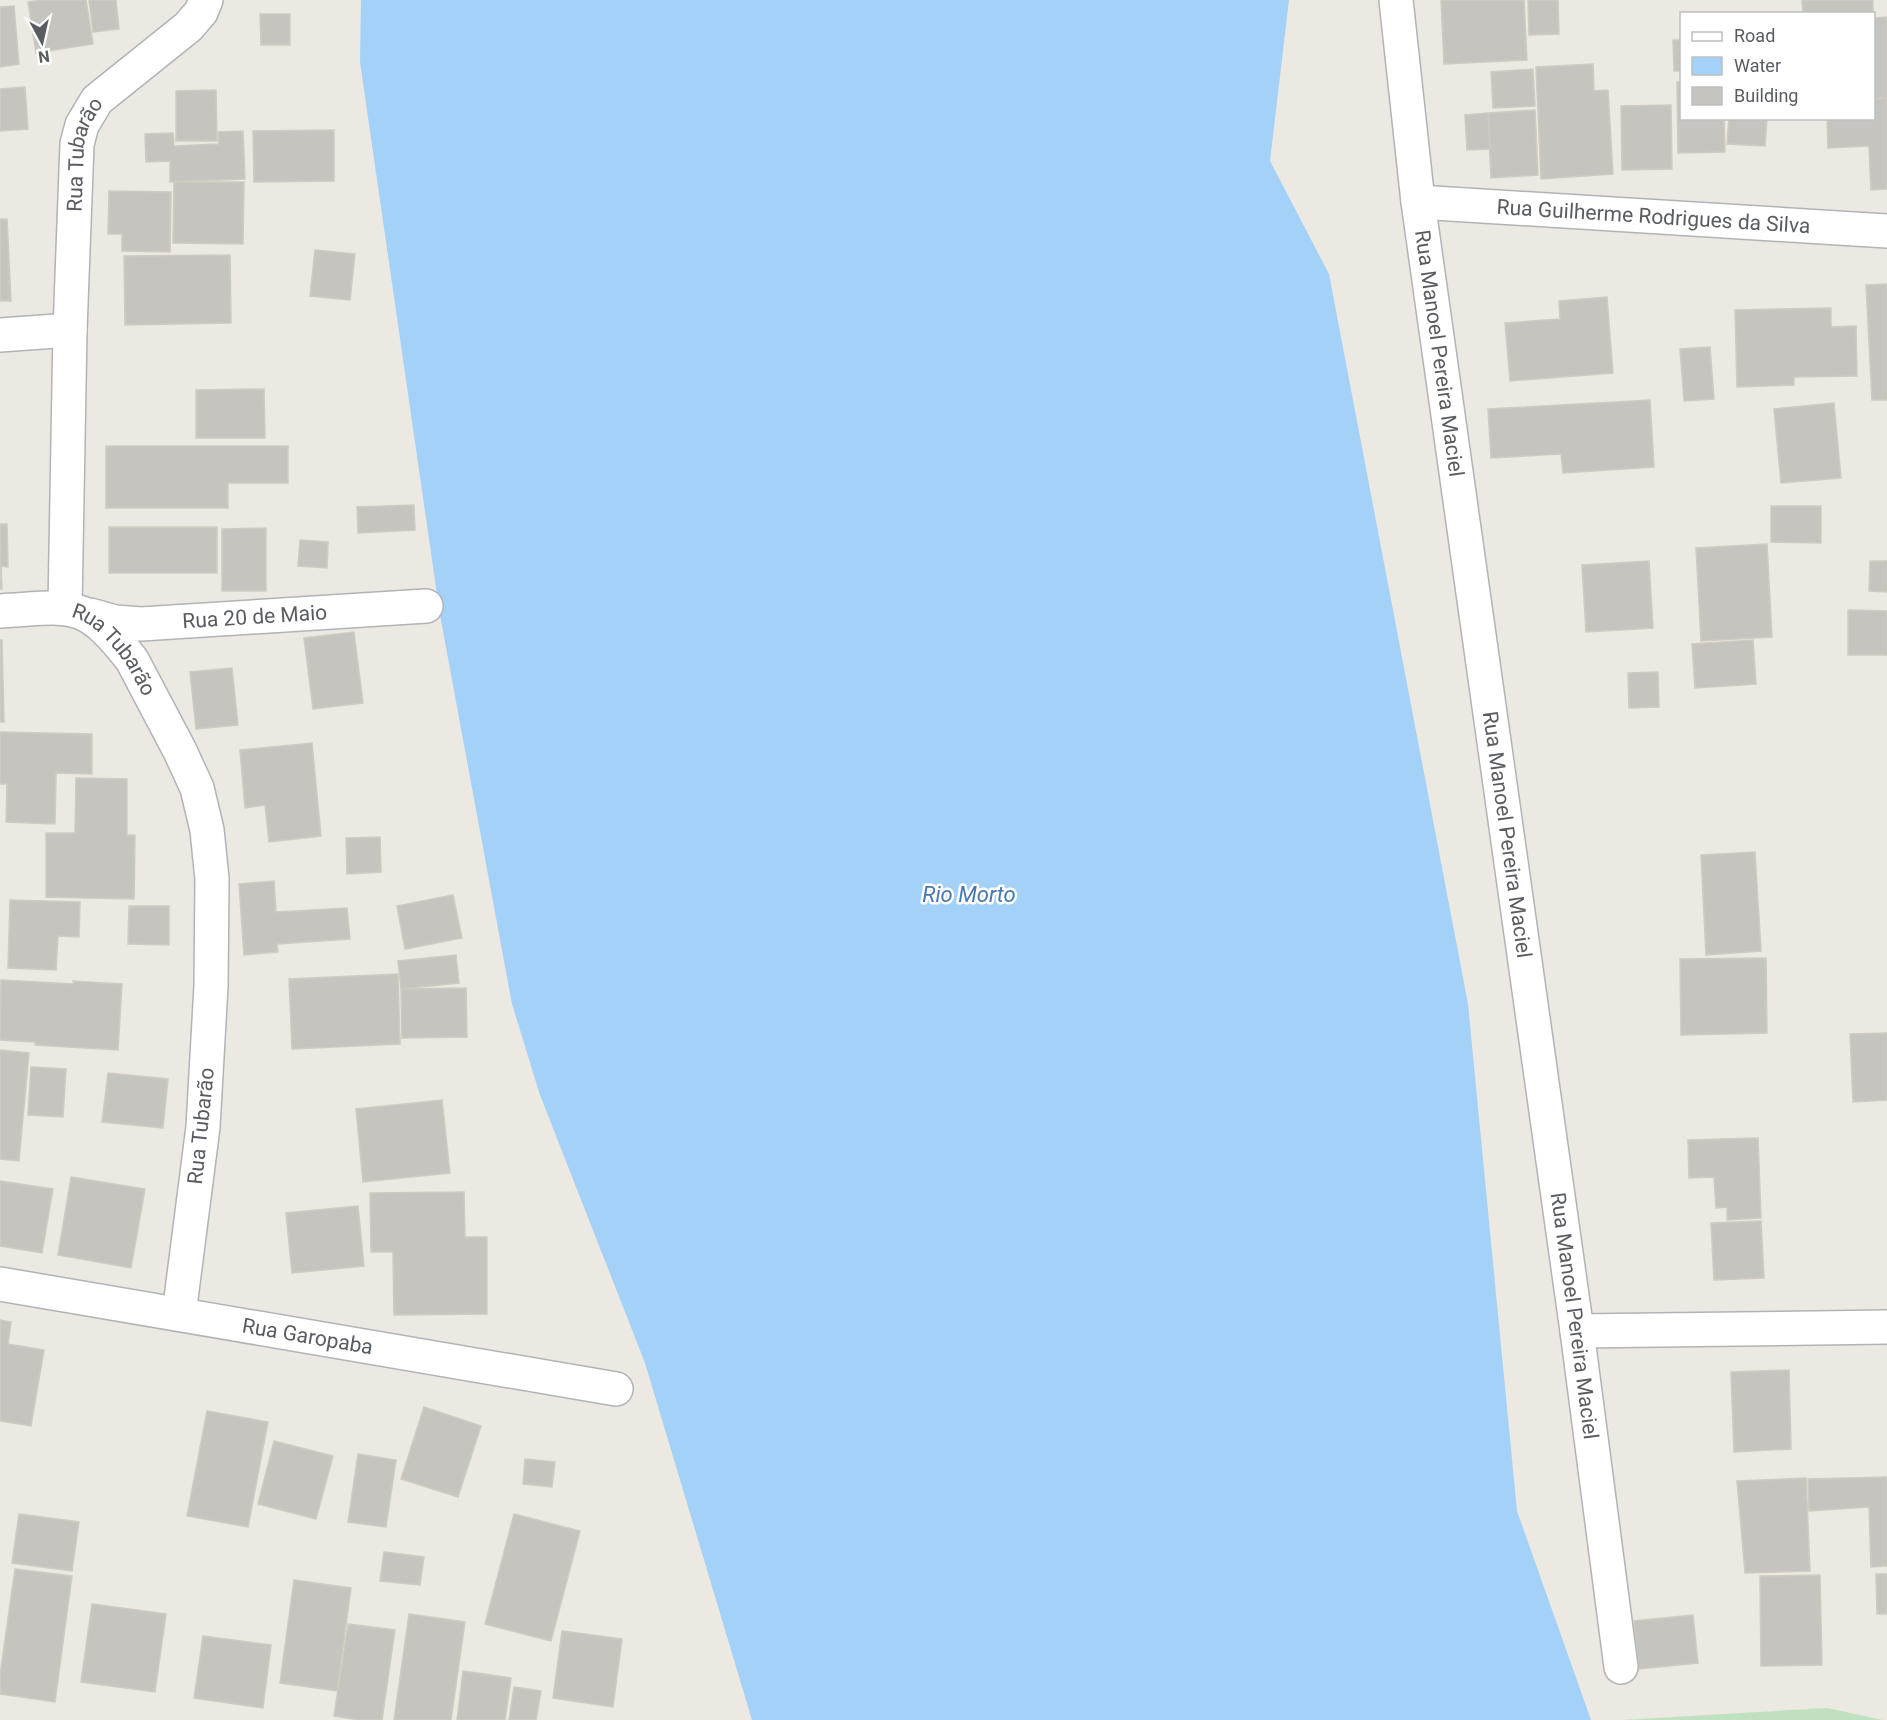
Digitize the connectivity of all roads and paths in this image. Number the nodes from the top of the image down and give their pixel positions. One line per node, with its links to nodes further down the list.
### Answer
1 (206, 0): 5 (street, Rua Tubarão)
2 (1396, 0): 3 (street, Rua Manoel Pereira Maciel)
3 (1418, 202): 4 (street, Rua Guilherme Rodrigues da Silva); 15 (street, Rua Manoel Pereira Maciel)
4 (1887, 231)
5 (70, 330): 6 (street); 8 (street, Rua Tubarão)
6 (0, 335)
7 (426, 606): 10 (street, Rua 20 de Maio)
8 (76, 610): 9 (street, Rua 20 de Maio); 10 (street, Rua 20 de Maio); 11 (street, Rua Tubarão)
9 (0, 611)
10 (150, 623): 11 (street)
11 (130, 657): 13 (street, Rua Tubarão)
12 (0, 1284): 13 (street, Rua Garopaba)
13 (179, 1314): 16 (street, Rua Garopaba)
14 (1887, 1327): 15 (street)
15 (1577, 1331): 17 (street, Rua Manoel Pereira Maciel)
16 (616, 1389)
17 (1621, 1667)

